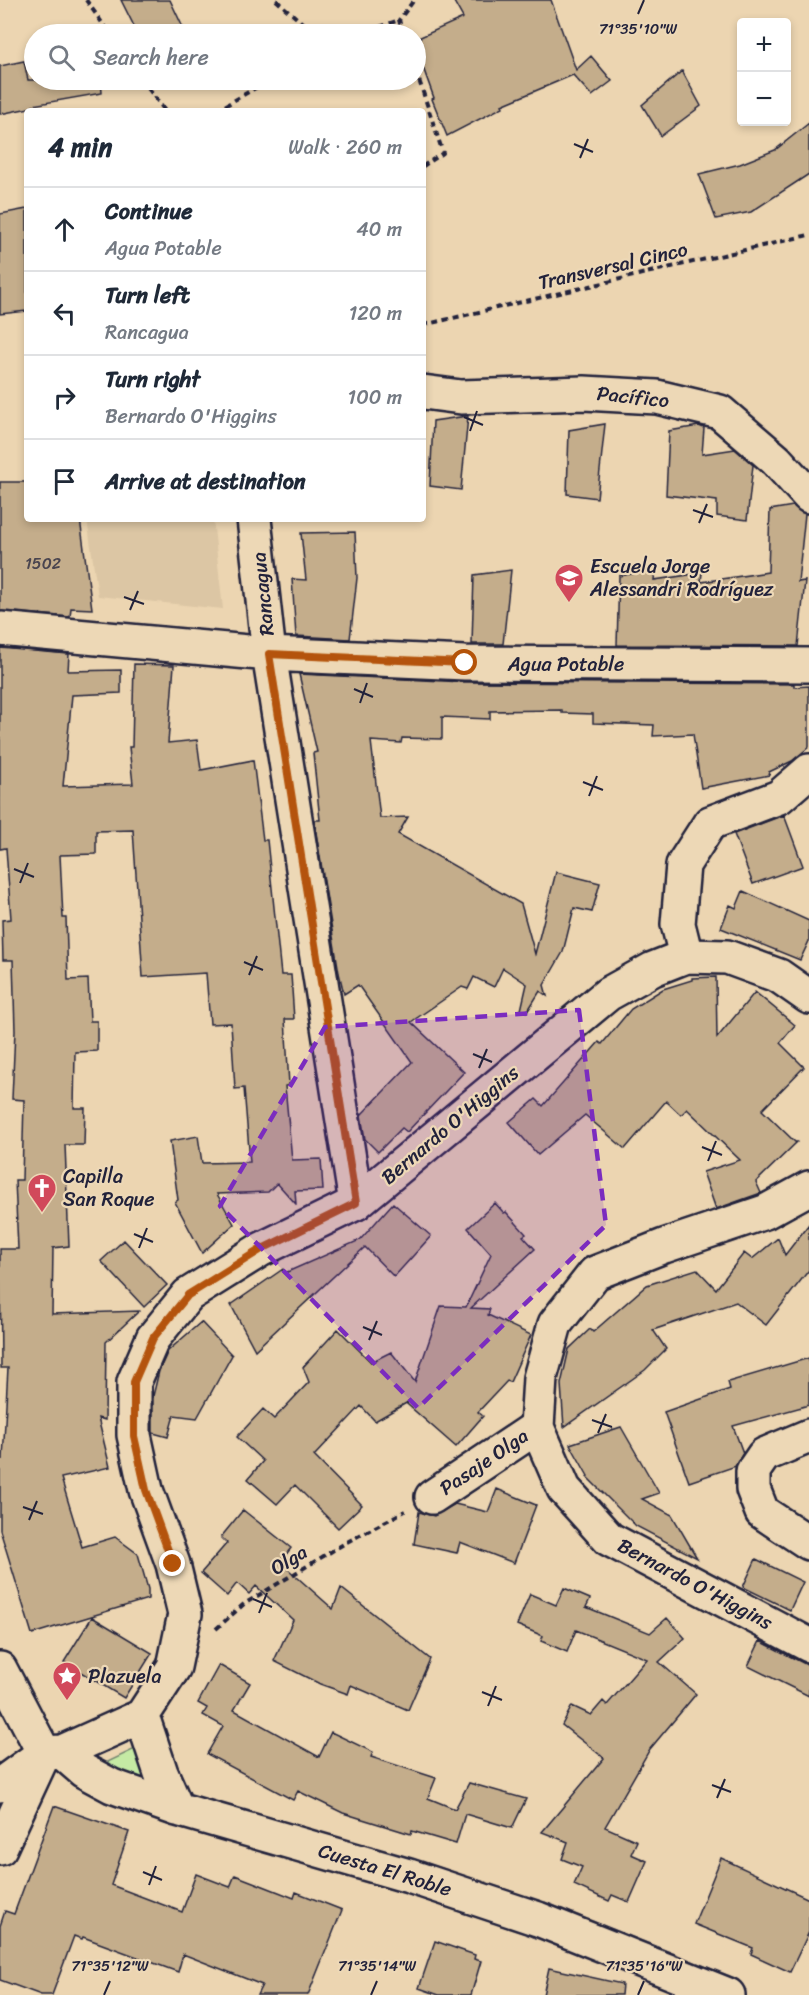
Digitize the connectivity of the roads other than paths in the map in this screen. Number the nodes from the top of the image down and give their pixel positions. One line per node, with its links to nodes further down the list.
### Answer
1 (426, 392): 2 (main road, Pacífico)
2 (809, 496)
3 (254, 522): 5 (main road, Rancagua)
4 (0, 629): 5 (main road, Agua Potable)
5 (269, 654): 6 (main road, Agua Potable); 11 (main road, Rancagua)
6 (809, 664)
7 (809, 771): 8 (main road)
8 (686, 956): 9 (main road, Bernardo O'Higgins); 11 (main road, Bernardo O'Higgins)
9 (809, 996)
10 (809, 1188): 12 (main road, Bernardo O'Higgins)
11 (356, 1203): 18 (main road, Bernardo O'Higgins)
12 (537, 1427): 14 (main road, Pasaje Olga); 16 (main road, Bernardo O'Higgins)
13 (809, 1436): 15 (main road)
14 (432, 1497)
15 (809, 1544)
16 (809, 1645)
17 (0, 1669): 19 (main road)
18 (142, 1716): 19 (main road); 21 (main road)
19 (53, 1753): 20 (main road); 21 (main road, Cuesta El Roble); 22 (main road)
20 (0, 1785)
21 (177, 1809): 23 (main road, Cuesta El Roble)
22 (0, 1848)
23 (720, 1993)

